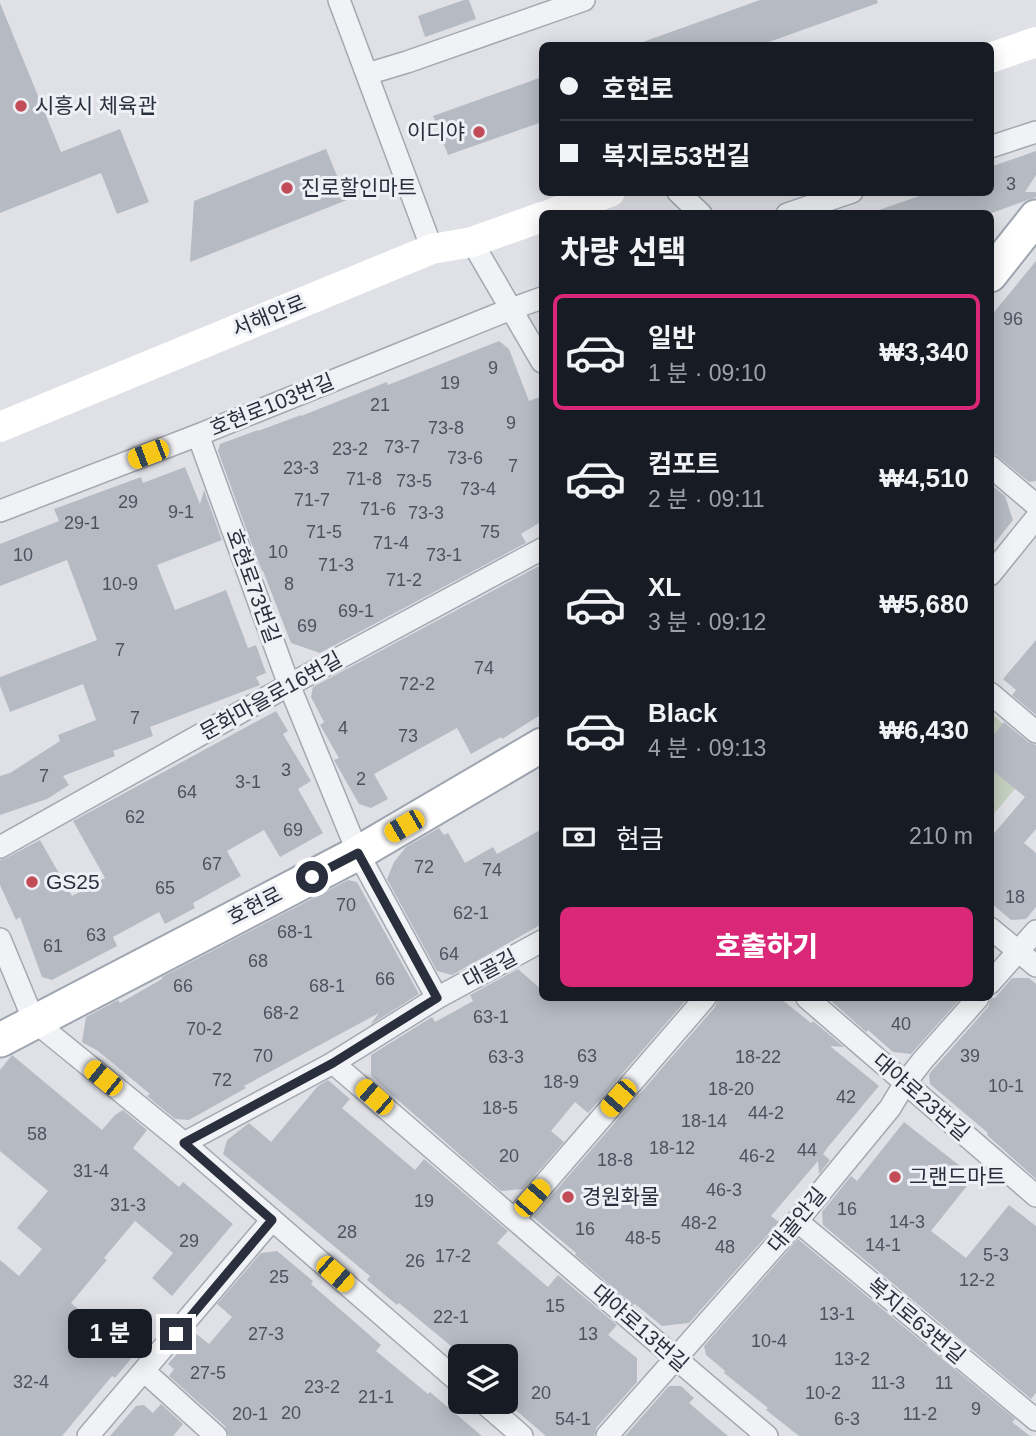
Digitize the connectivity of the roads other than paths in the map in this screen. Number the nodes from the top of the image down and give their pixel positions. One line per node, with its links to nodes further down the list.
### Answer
1 (339, 0): 5 (street)
2 (584, 0): 5 (street)
3 (1036, 43): 4 (main road)
4 (994, 57)
5 (367, 74): 17 (street)
6 (1036, 132): 7 (street)
7 (994, 146)
8 (599, 196): 11 (main road)
9 (682, 196): 12 (street)
10 (840, 196): 13 (street)
11 (562, 210)
12 (697, 210)
13 (799, 210)
14 (1036, 217): 18 (main road)
15 (539, 218): 16 (main road, 서해안로)
16 (472, 242): 17 (main road, 서해안로); 20 (street)
17 (432, 250): 22 (main road, 서해안로)
18 (994, 270)
19 (539, 299): 20 (street, 호현로103번길)
20 (512, 309): 21 (street); 23 (street, 호현로103번길)
21 (539, 357)
22 (0, 427)
23 (198, 435): 26 (street, 호현로103번길); 30 (street, 호현로73번길)
24 (994, 469): 25 (street)
25 (1036, 505)
26 (0, 511)
27 (1036, 518): 29 (street)
28 (539, 551): 30 (street, 문화마을로16번길)
29 (994, 570)
30 (289, 685): 34 (street, 문화마을로16번길); 35 (street, 호현로73번길)
31 (994, 696): 32 (street)
32 (1036, 732)
33 (539, 747): 35 (main road, 호현로)
34 (0, 846)
35 (358, 853): 43 (street, 호현로73번길); 47 (main road, 호현로)
36 (994, 931): 40 (street)
37 (1036, 931): 40 (street)
38 (0, 940): 47 (street)
39 (539, 943): 43 (street, 대골길)
40 (1019, 951): 41 (street); 42 (street)
41 (1036, 966)
42 (994, 979)
43 (437, 998): 49 (street, 대골길)
44 (702, 1001): 53 (street)
45 (810, 1001): 50 (street, 대야로23번길)
46 (975, 1001): 50 (street, 대골안길)
47 (34, 1021): 48 (main road, 호현로); 51 (street)
48 (0, 1040)
49 (333, 1063): 51 (street, 대골길); 53 (street, 대야로13번길)
50 (905, 1083): 52 (street, 대야로23번길); 55 (street, 대골안길)
51 (184, 1143): 54 (street)
52 (1036, 1196)
53 (515, 1218): 56 (street, 대야로13번길)
54 (272, 1220): 57 (street); 58 (street)
55 (797, 1221): 56 (street, 대골안길); 60 (street, 복지로63번길)
56 (676, 1359): 64 (street, 대골안길); 65 (street, 대야로13번길)
57 (144, 1371): 61 (street); 62 (street)
58 (448, 1372)
59 (496, 1414): 63 (street)
60 (1036, 1420)
61 (88, 1436)
62 (216, 1436)
63 (522, 1436)
64 (607, 1436)
65 (767, 1436)

